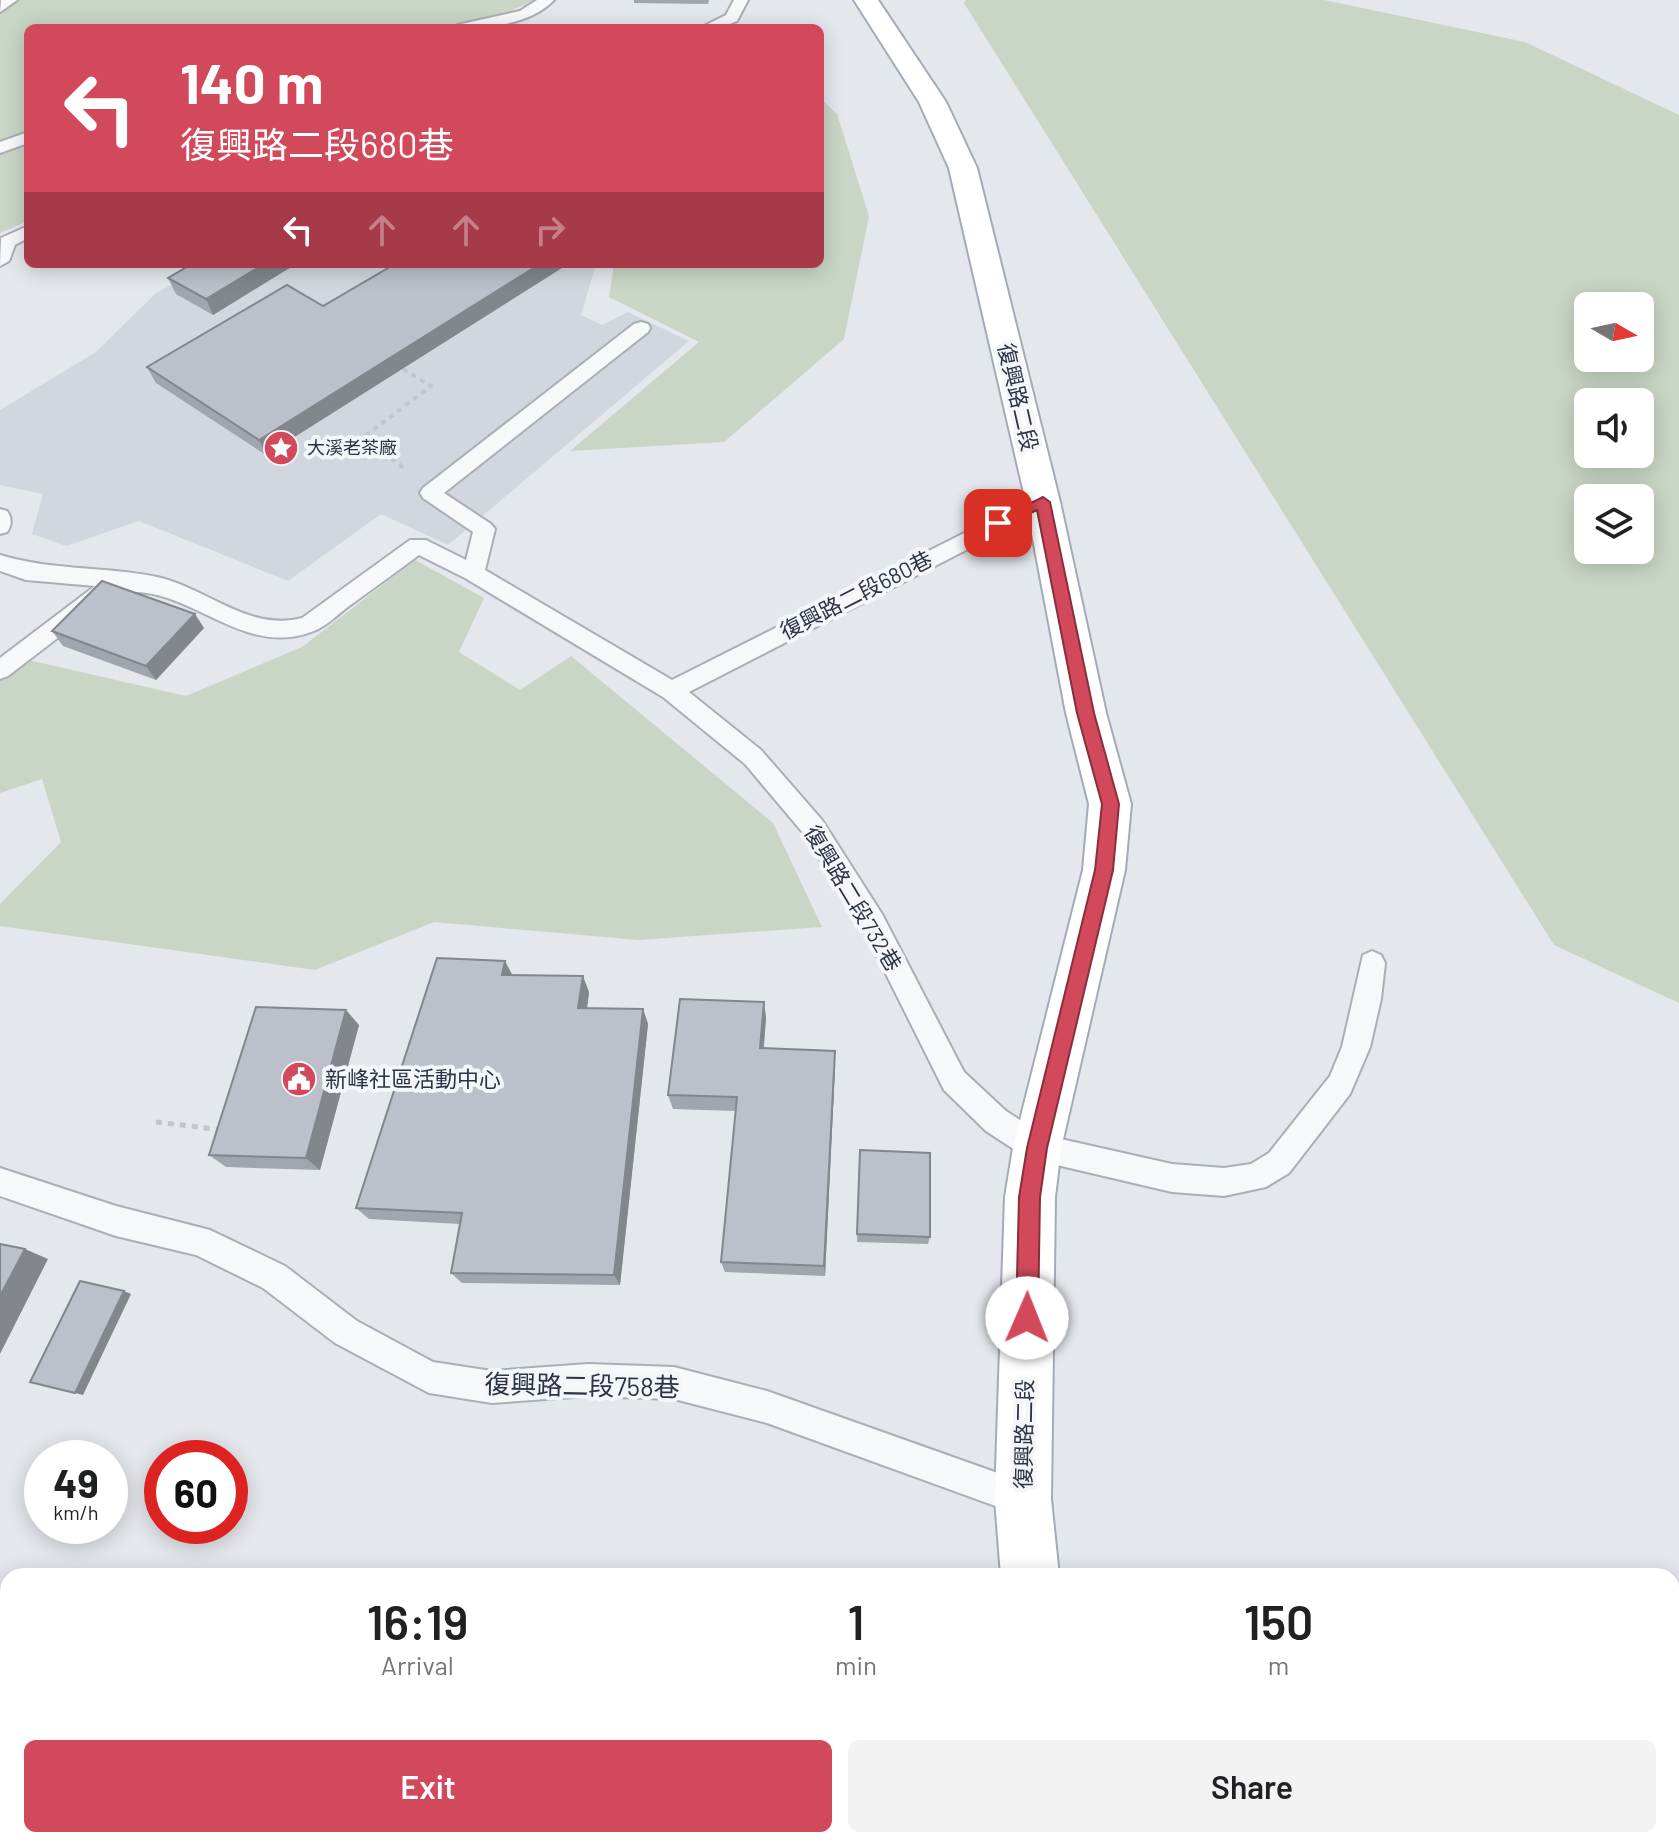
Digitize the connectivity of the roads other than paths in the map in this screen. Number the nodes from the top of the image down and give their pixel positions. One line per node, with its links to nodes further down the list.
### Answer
1 (10, 0): 5 (lane)
2 (547, 0): 6 (lane)
3 (741, 0): 7 (lane)
4 (866, 0): 13 (main road, 復興路二段)
5 (0, 8)
6 (480, 24)
7 (717, 24)
8 (24, 139): 9 (lane)
9 (0, 148)
10 (24, 233): 11 (lane)
11 (0, 261)
12 (641, 328): 17 (lane)
13 (1043, 502): 20 (lane, 復興路二段680巷); 22 (main road, 復興路二段)
14 (0, 516): 15 (lane)
15 (0, 527)
16 (0, 563): 18 (lane)
17 (473, 573): 18 (lane, 復興路二段732巷); 20 (lane, 復興路二段732巷)
18 (134, 582): 19 (lane)
19 (0, 670)
20 (671, 691): 22 (lane, 復興路二段732巷)
21 (1372, 963): 22 (lane)
22 (1037, 1148): 24 (main road, 復興路二段)
23 (0, 1182): 24 (lane, 復興路二段758巷)
24 (1023, 1499): 25 (main road, 復興路二段)
25 (1029, 1568)

